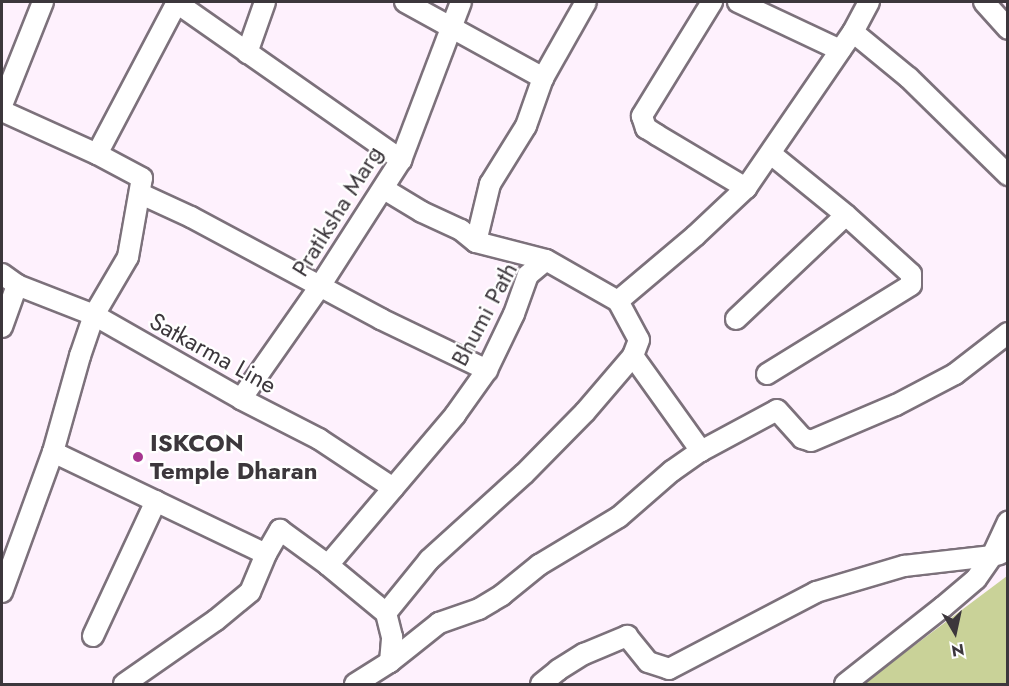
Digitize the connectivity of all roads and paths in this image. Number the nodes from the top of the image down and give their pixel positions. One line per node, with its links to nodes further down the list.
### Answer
1 (43, 2): 17 (street)
2 (177, 2): 15 (street); 19 (street)
3 (265, 2): 15 (street)
4 (405, 2): 11 (street)
5 (461, 2): 11 (street, Pratiksha Marg)
6 (586, 2): 16 (street)
7 (712, 2): 23 (street)
8 (738, 2): 14 (street)
9 (869, 2): 13 (street)
10 (984, 2): 12 (street)
11 (449, 27): 16 (street); 21 (street, Pratiksha Marg)
12 (1008, 29)
13 (853, 32): 14 (street); 22 (street)
14 (840, 50): 20 (street)
15 (247, 52): 21 (street)
16 (543, 78): 27 (street)
17 (2, 105)
18 (2, 111): 19 (street)
19 (97, 154): 25 (street)
20 (771, 154): 23 (street); 26 (street)
21 (401, 160): 24 (street, Pratiksha Marg)
22 (1008, 175)
23 (746, 188): 31 (street)
24 (384, 189): 27 (street); 30 (street, Pratiksha Marg)
25 (141, 194): 30 (street); 32 (street)
26 (846, 215): 33 (street); 38 (street)
27 (476, 242): 28 (street)
28 (546, 260): 31 (street, Bhumi Path); 37 (street, Bhumi Path)
29 (9, 280): 32 (street, Satkarma Line); 34 (street)
30 (320, 286): 37 (street); 39 (street, Pratiksha Marg)
31 (618, 301): 36 (street)
32 (94, 315): 39 (street, Satkarma Line); 41 (street)
33 (736, 319)
34 (2, 327)
35 (1008, 333): 40 (street)
36 (633, 356): 40 (street); 49 (street)
37 (487, 370): 42 (street, Bhumi Path)
38 (767, 374)
39 (241, 399): 42 (street, Satkarma Line)
40 (701, 451): 51 (street)
41 (52, 452): 43 (street); 48 (street)
42 (393, 488): 47 (street, Bhumi Path)
43 (156, 501): 45 (street); 50 (street)
44 (1008, 522): 46 (street)
45 (266, 554): 47 (street); 52 (street)
46 (1000, 554): 54 (street); 55 (street)
47 (328, 565): 49 (street)
48 (2, 592)
49 (386, 613): 51 (street)
50 (93, 636)
51 (390, 662): 53 (street)
52 (123, 684)
53 (355, 684)
54 (541, 684)
55 (845, 684)

